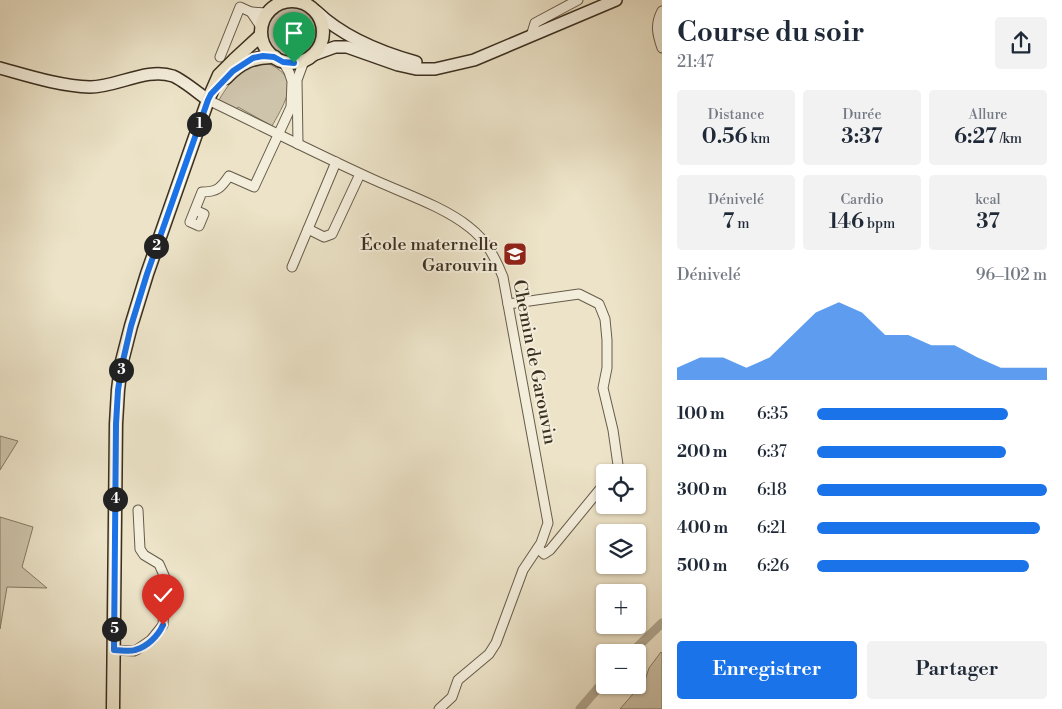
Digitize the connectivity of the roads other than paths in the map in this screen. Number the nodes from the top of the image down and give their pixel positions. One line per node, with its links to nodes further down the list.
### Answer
1 (578, 0): 9 (street)
2 (616, 0): 9 (main road)
3 (241, 3): 7 (street); 11 (street)
4 (309, 5): 5 (main road); 12 (main road); 14 (main road)
5 (271, 7): 7 (street); 8 (main road)
6 (662, 11): 10 (street)
7 (251, 12): 8 (street)
8 (261, 31): 13 (main road); 16 (main road)
9 (531, 36): 14 (main road)
10 (662, 48)
11 (220, 57)
12 (309, 58): 13 (main road); 14 (main road); 18 (street)
13 (279, 59): 16 (main road); 17 (street)
14 (458, 65)
15 (0, 68): 16 (main road)
16 (210, 97): 17 (street, Chemin de Garouvin); 29 (main road)
17 (278, 134): 18 (street, Chemin de Garouvin); 21 (street)
18 (298, 144): 19 (street, Chemin de Garouvin)
19 (336, 162): 20 (street, Chemin de Garouvin); 22 (street)
20 (360, 174): 22 (street); 24 (street, Chemin de Garouvin)
21 (195, 210)
22 (308, 229): 23 (street)
23 (292, 267)
24 (508, 304): 25 (street); 28 (street, Chemin de Garouvin)
25 (618, 464)
26 (596, 494): 28 (street)
27 (138, 510): 29 (street)
28 (538, 548): 31 (street, Chemin de Garouvin)
29 (114, 650): 30 (main road)
30 (113, 709)
31 (439, 709)

